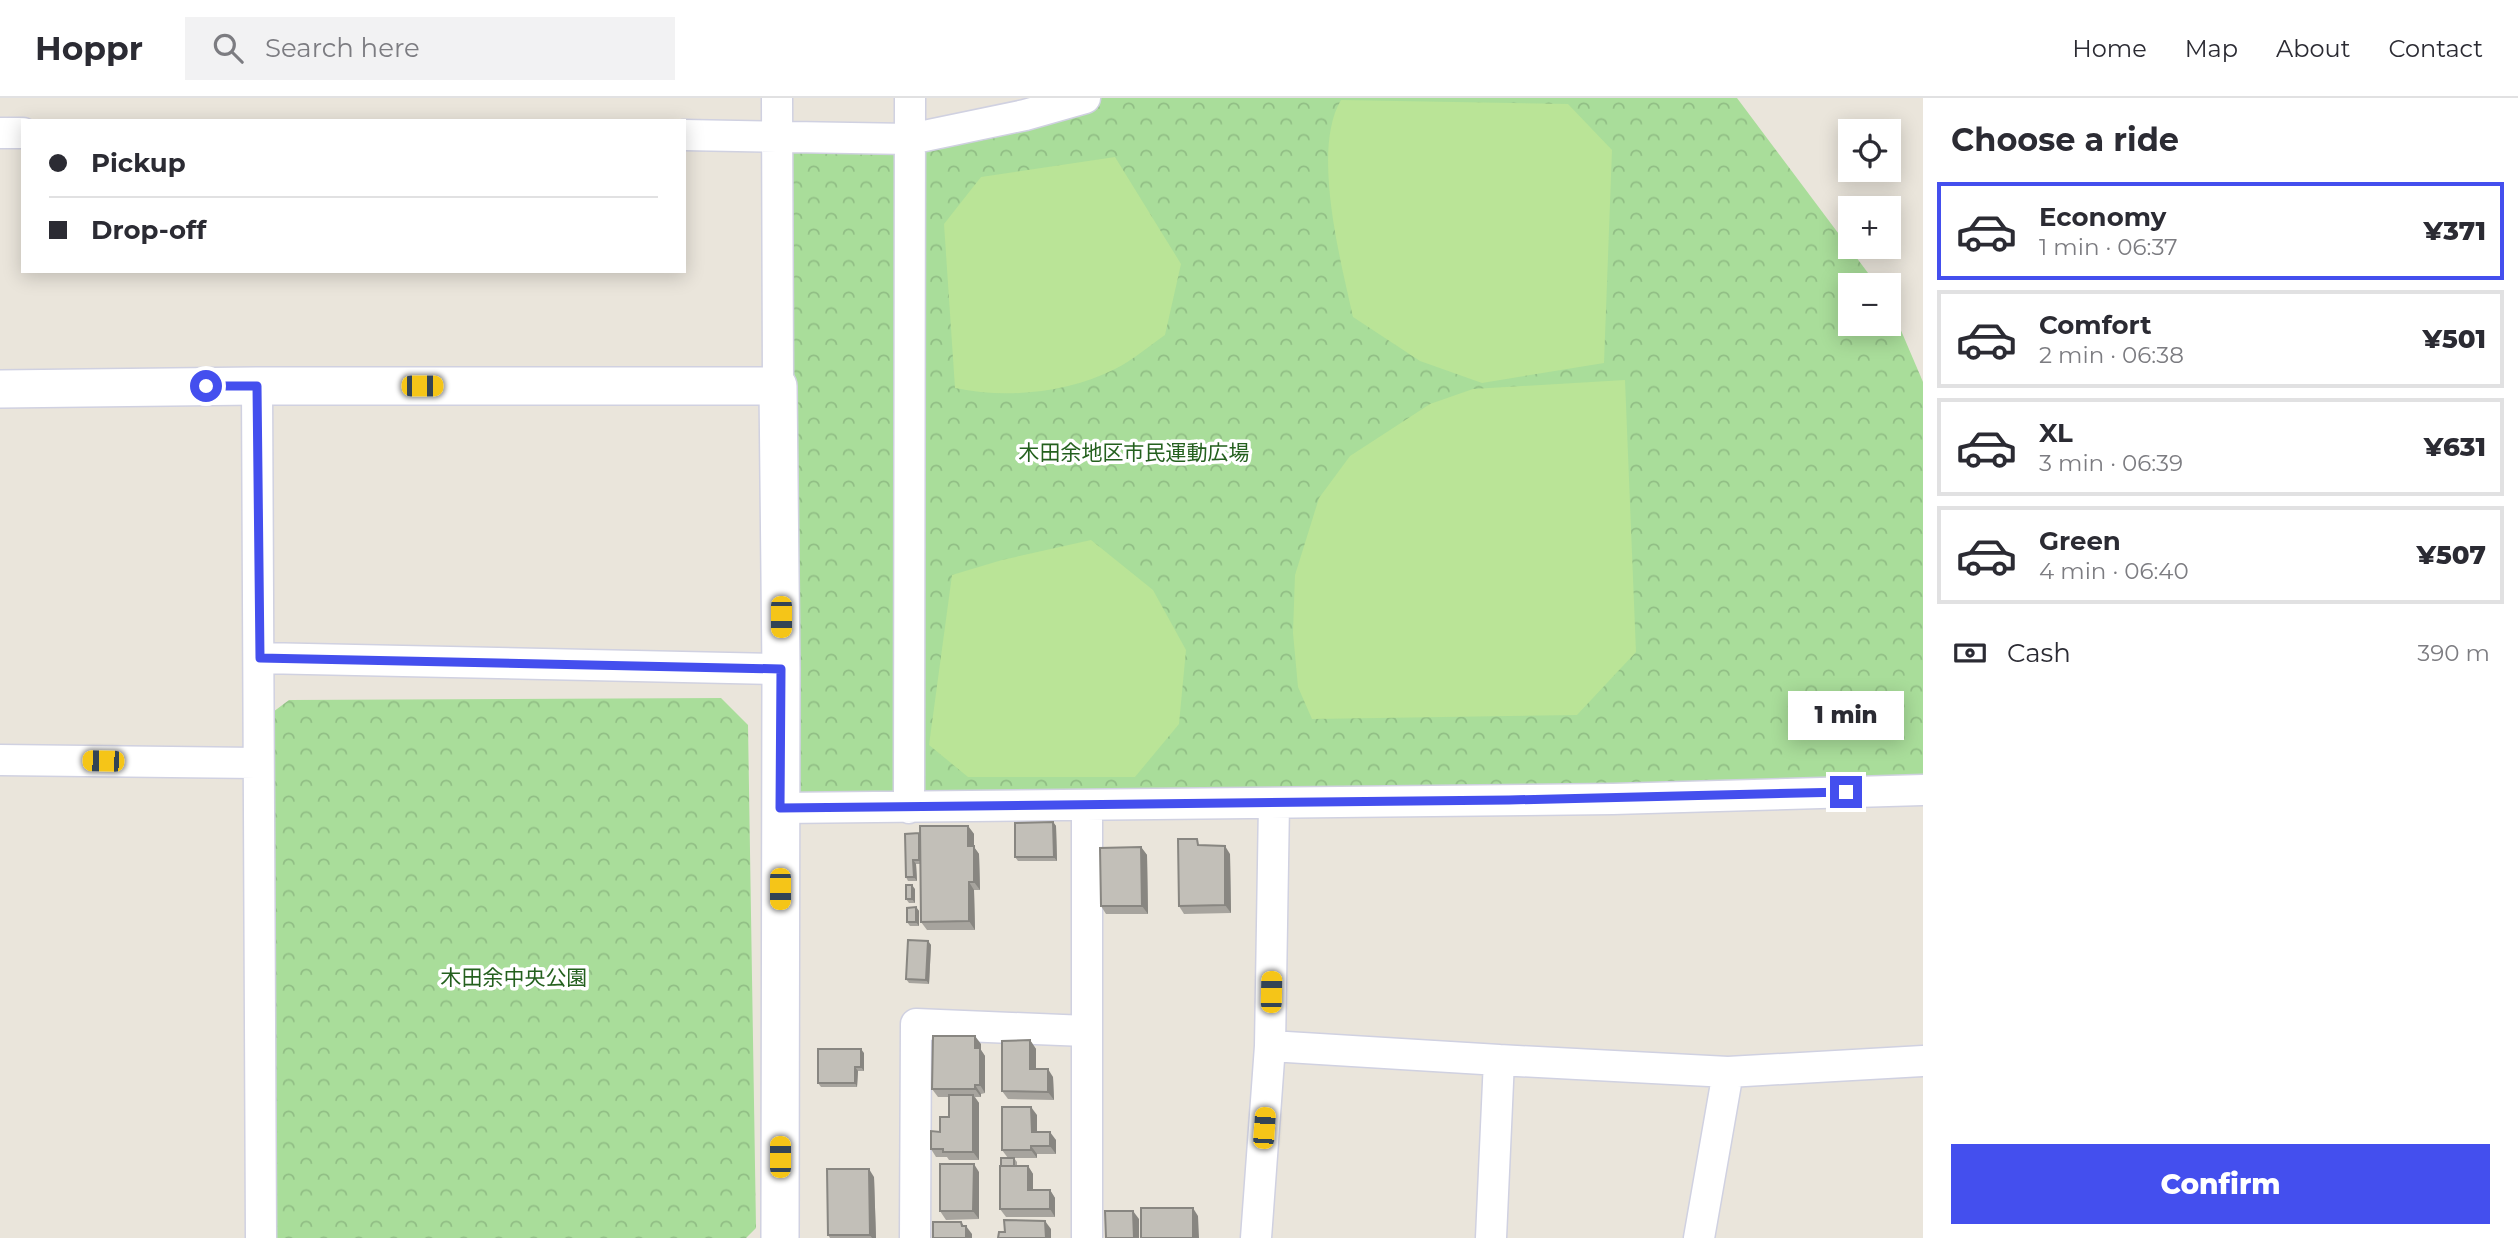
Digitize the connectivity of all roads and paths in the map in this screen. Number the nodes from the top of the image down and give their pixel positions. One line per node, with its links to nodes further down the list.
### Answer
1 (777, 98): 8 (street)
2 (910, 98): 9 (street)
3 (1085, 98): 4 (street)
4 (1025, 107): 9 (street)
5 (0, 133): 6 (street)
6 (21, 133)
7 (686, 135): 8 (street)
8 (777, 135): 9 (street); 11 (street)
9 (910, 139): 21 (street)
10 (257, 386): 11 (street); 12 (street); 13 (street)
11 (778, 386): 14 (street)
12 (0, 389)
13 (260, 658): 14 (street); 16 (street)
14 (781, 669): 20 (street)
15 (0, 760): 16 (street)
16 (258, 763): 27 (street)
17 (1923, 790): 18 (street)
18 (1274, 803): 19 (street); 23 (street)
19 (1087, 806): 21 (street); 22 (street)
20 (780, 808): 21 (street); 28 (street)
21 (909, 808)
22 (1086, 1031): 29 (street); 30 (street)
23 (1270, 1046): 24 (street); 31 (street)
24 (1499, 1060): 26 (street); 32 (street)
25 (1923, 1061): 26 (street)
26 (1728, 1072): 33 (street)
27 (261, 1238)
28 (780, 1238)
29 (915, 1238)
30 (1087, 1238)
31 (1256, 1238)
32 (1491, 1238)
33 (1699, 1238)

